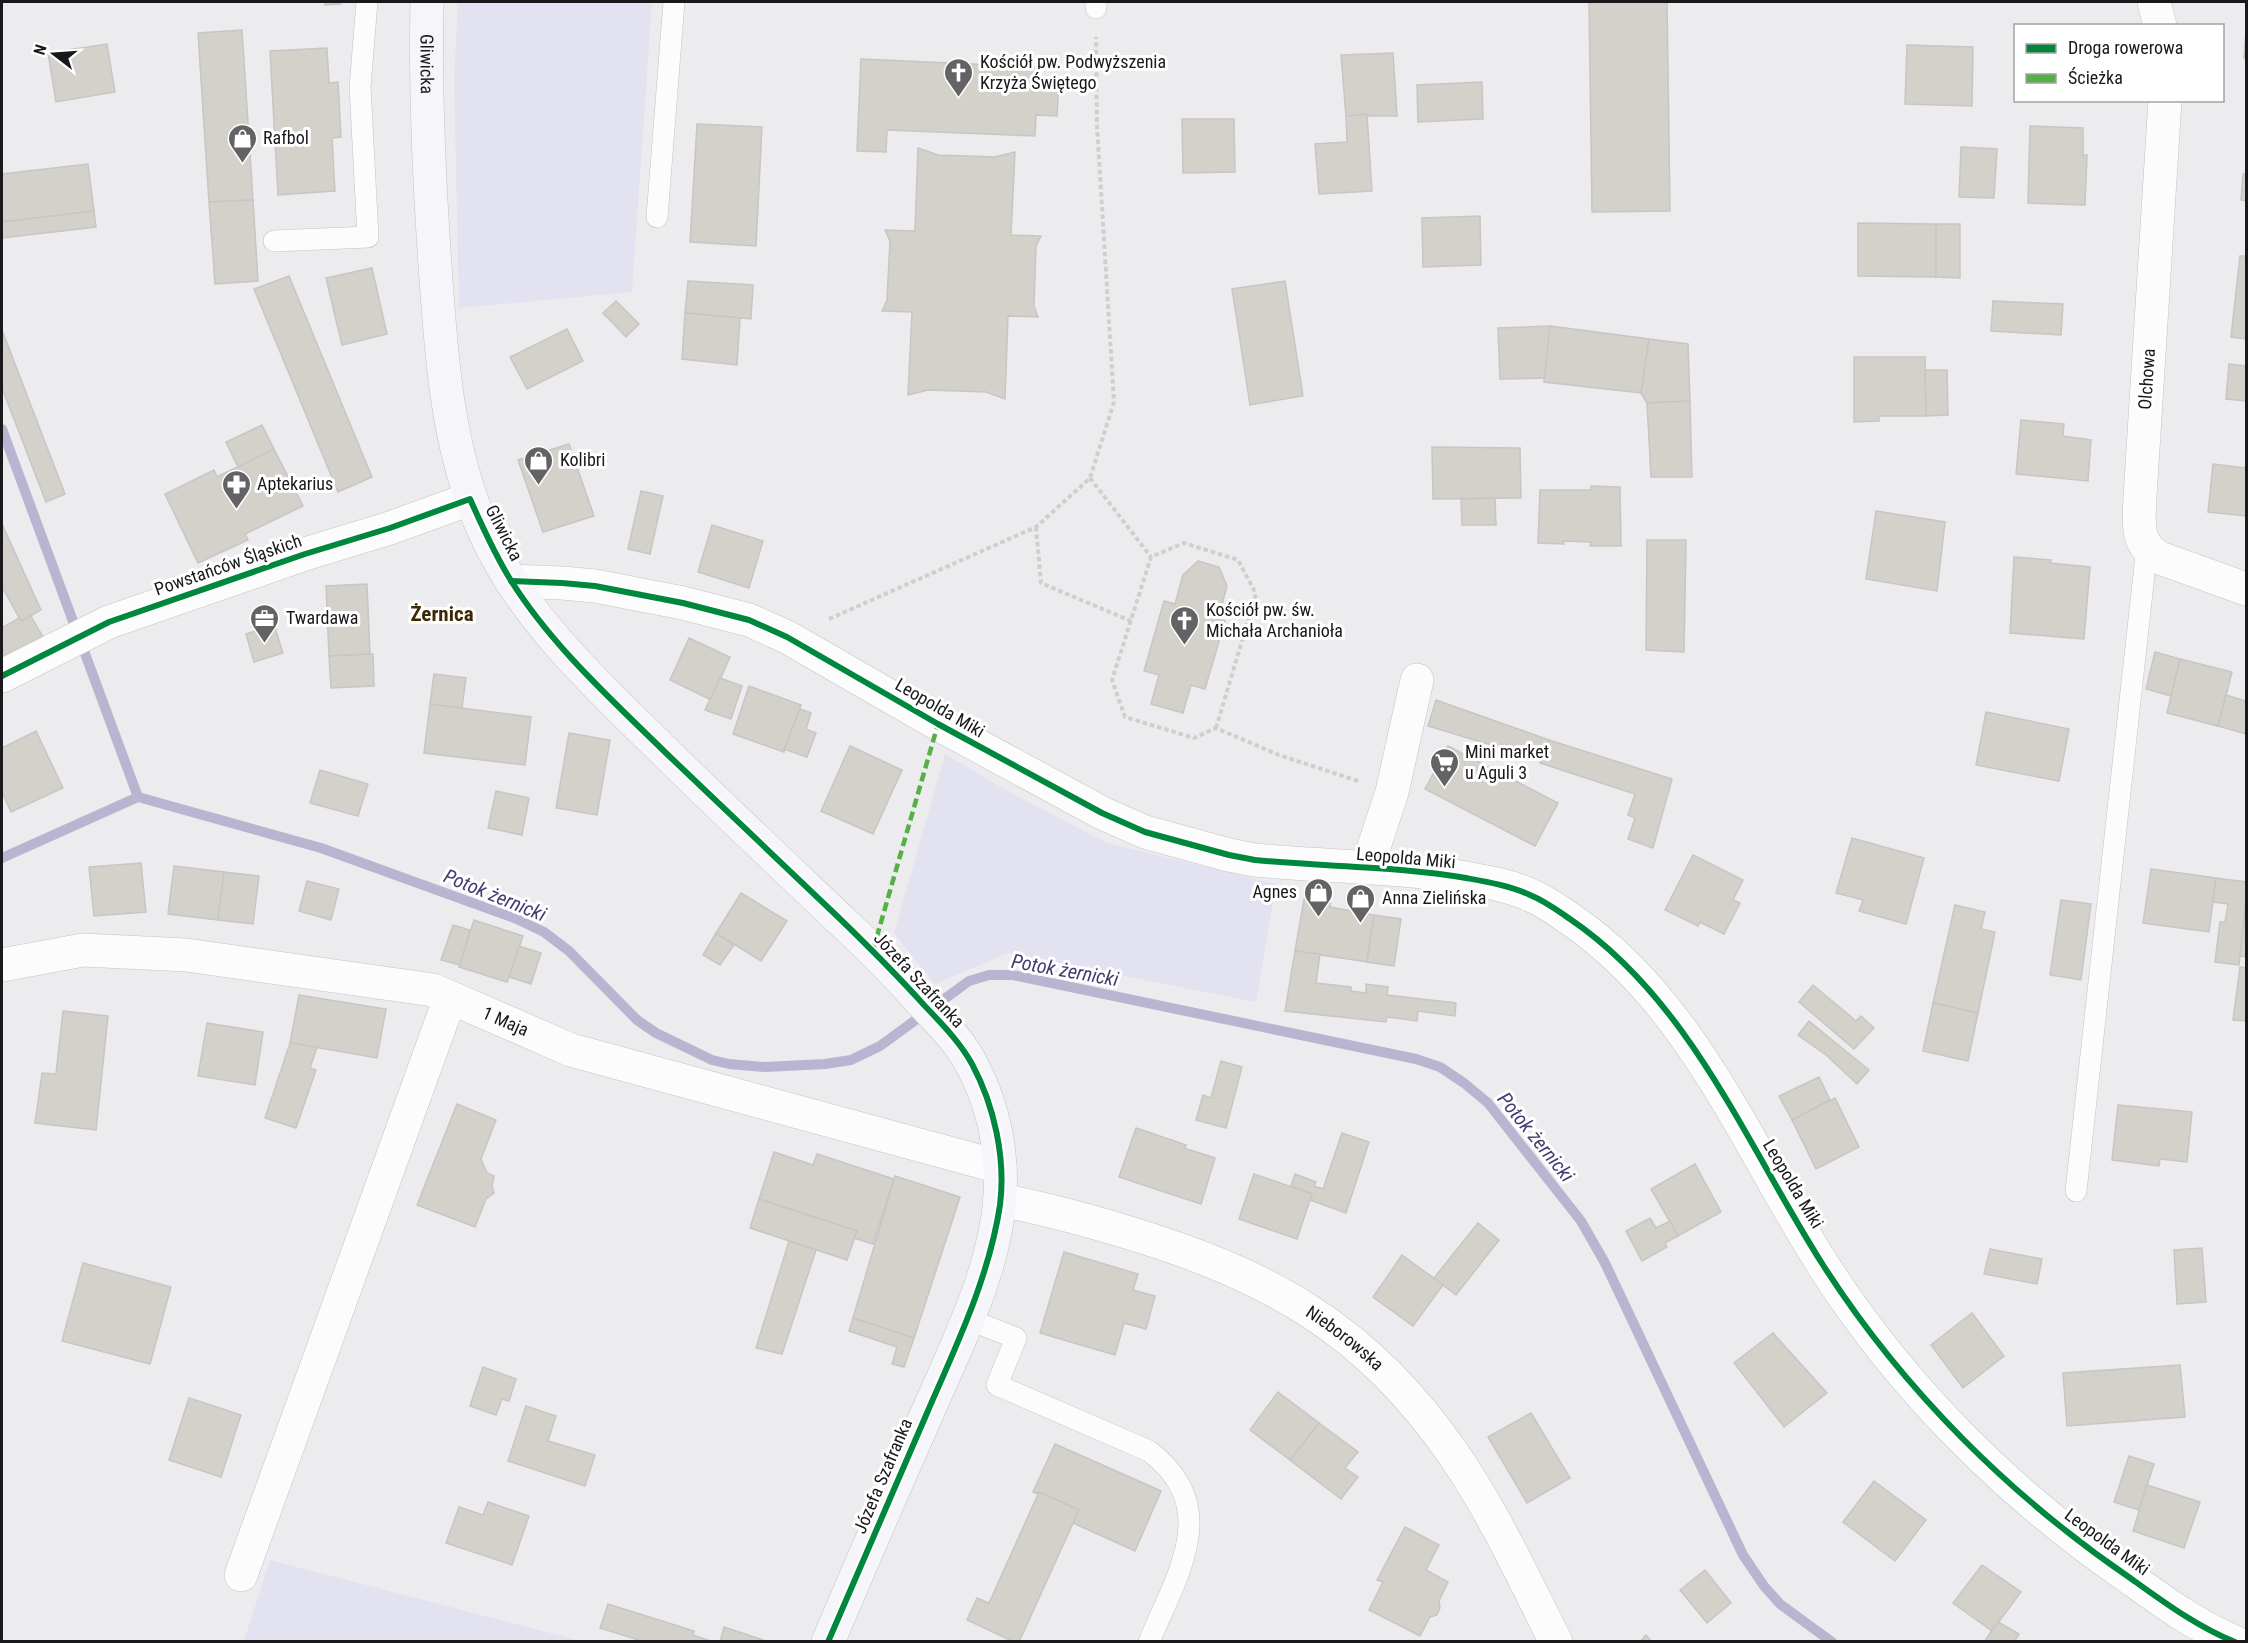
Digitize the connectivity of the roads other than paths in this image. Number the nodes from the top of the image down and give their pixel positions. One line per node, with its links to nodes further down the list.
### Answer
1 (367, 2): 8 (lane)
2 (427, 2): 9 (street, Gliwicka)
3 (674, 2): 7 (lane)
4 (2154, 2): 5 (street)
5 (2160, 24)
6 (2165, 102): 10 (street, Olchowa)
7 (657, 217)
8 (274, 241)
9 (470, 499): 11 (street, Gliwicka); 13 (street, Powstańców Śląskich)
10 (2147, 548): 12 (street); 19 (lane)
11 (511, 581): 15 (street, Leopolda Miki); 18 (street, Józefa Szafranka)
12 (2247, 589)
13 (2, 676)
14 (1417, 680): 15 (street)
15 (1367, 868): 26 (street, Leopolda Miki)
16 (2, 965): 17 (street, 1 Maja)
17 (450, 998): 18 (street, 1 Maja); 22 (street)
18 (1000, 1167): 20 (street, Józefa Szafranka)
19 (2076, 1191)
20 (1000, 1200): 21 (street, Józefa Szafranka); 25 (street, Nieborowska)
21 (967, 1319): 23 (street, Józefa Szafranka); 24 (lane)
22 (242, 1575)
23 (828, 1641)
24 (1149, 1641)
25 (1556, 1641)
26 (2235, 1641)

